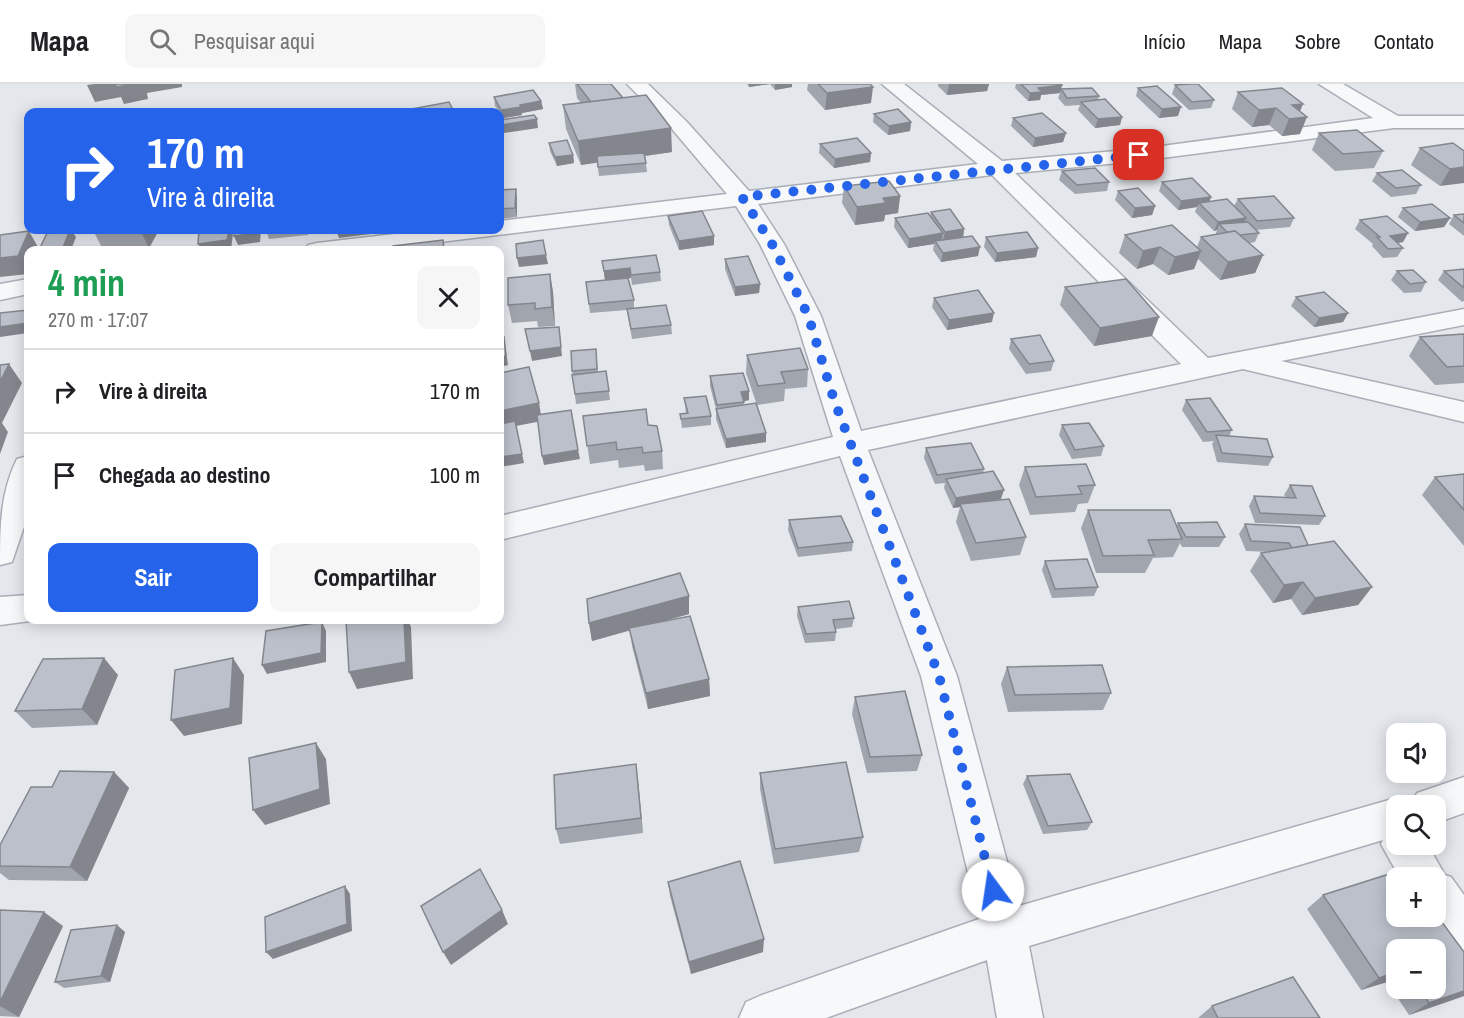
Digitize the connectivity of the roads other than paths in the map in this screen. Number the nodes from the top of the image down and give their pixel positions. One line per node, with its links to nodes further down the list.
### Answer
1 (637, 84): 7 (street)
2 (892, 84): 6 (street)
3 (1329, 84): 4 (street)
4 (1394, 122): 5 (street); 6 (street)
5 (1464, 122)
6 (997, 168): 7 (street); 15 (street)
7 (742, 197): 8 (street); 17 (street)
8 (504, 227)
9 (451, 234): 10 (street)
10 (351, 246)
11 (24, 289): 12 (street)
12 (0, 292)
13 (1464, 317): 14 (street)
14 (1244, 362): 15 (street); 16 (street)
15 (1202, 368): 17 (street)
16 (1464, 412)
17 (853, 443): 19 (street); 27 (street)
18 (24, 479): 20 (street)
19 (504, 527)
20 (0, 553)
21 (24, 609): 22 (street)
22 (0, 611)
23 (1464, 795): 24 (street)
24 (1446, 801)
25 (1386, 832): 27 (street)
26 (1446, 907): 28 (street)
27 (1004, 933): 29 (street); 30 (street)
28 (1464, 933)
29 (762, 1018)
30 (1020, 1018)

